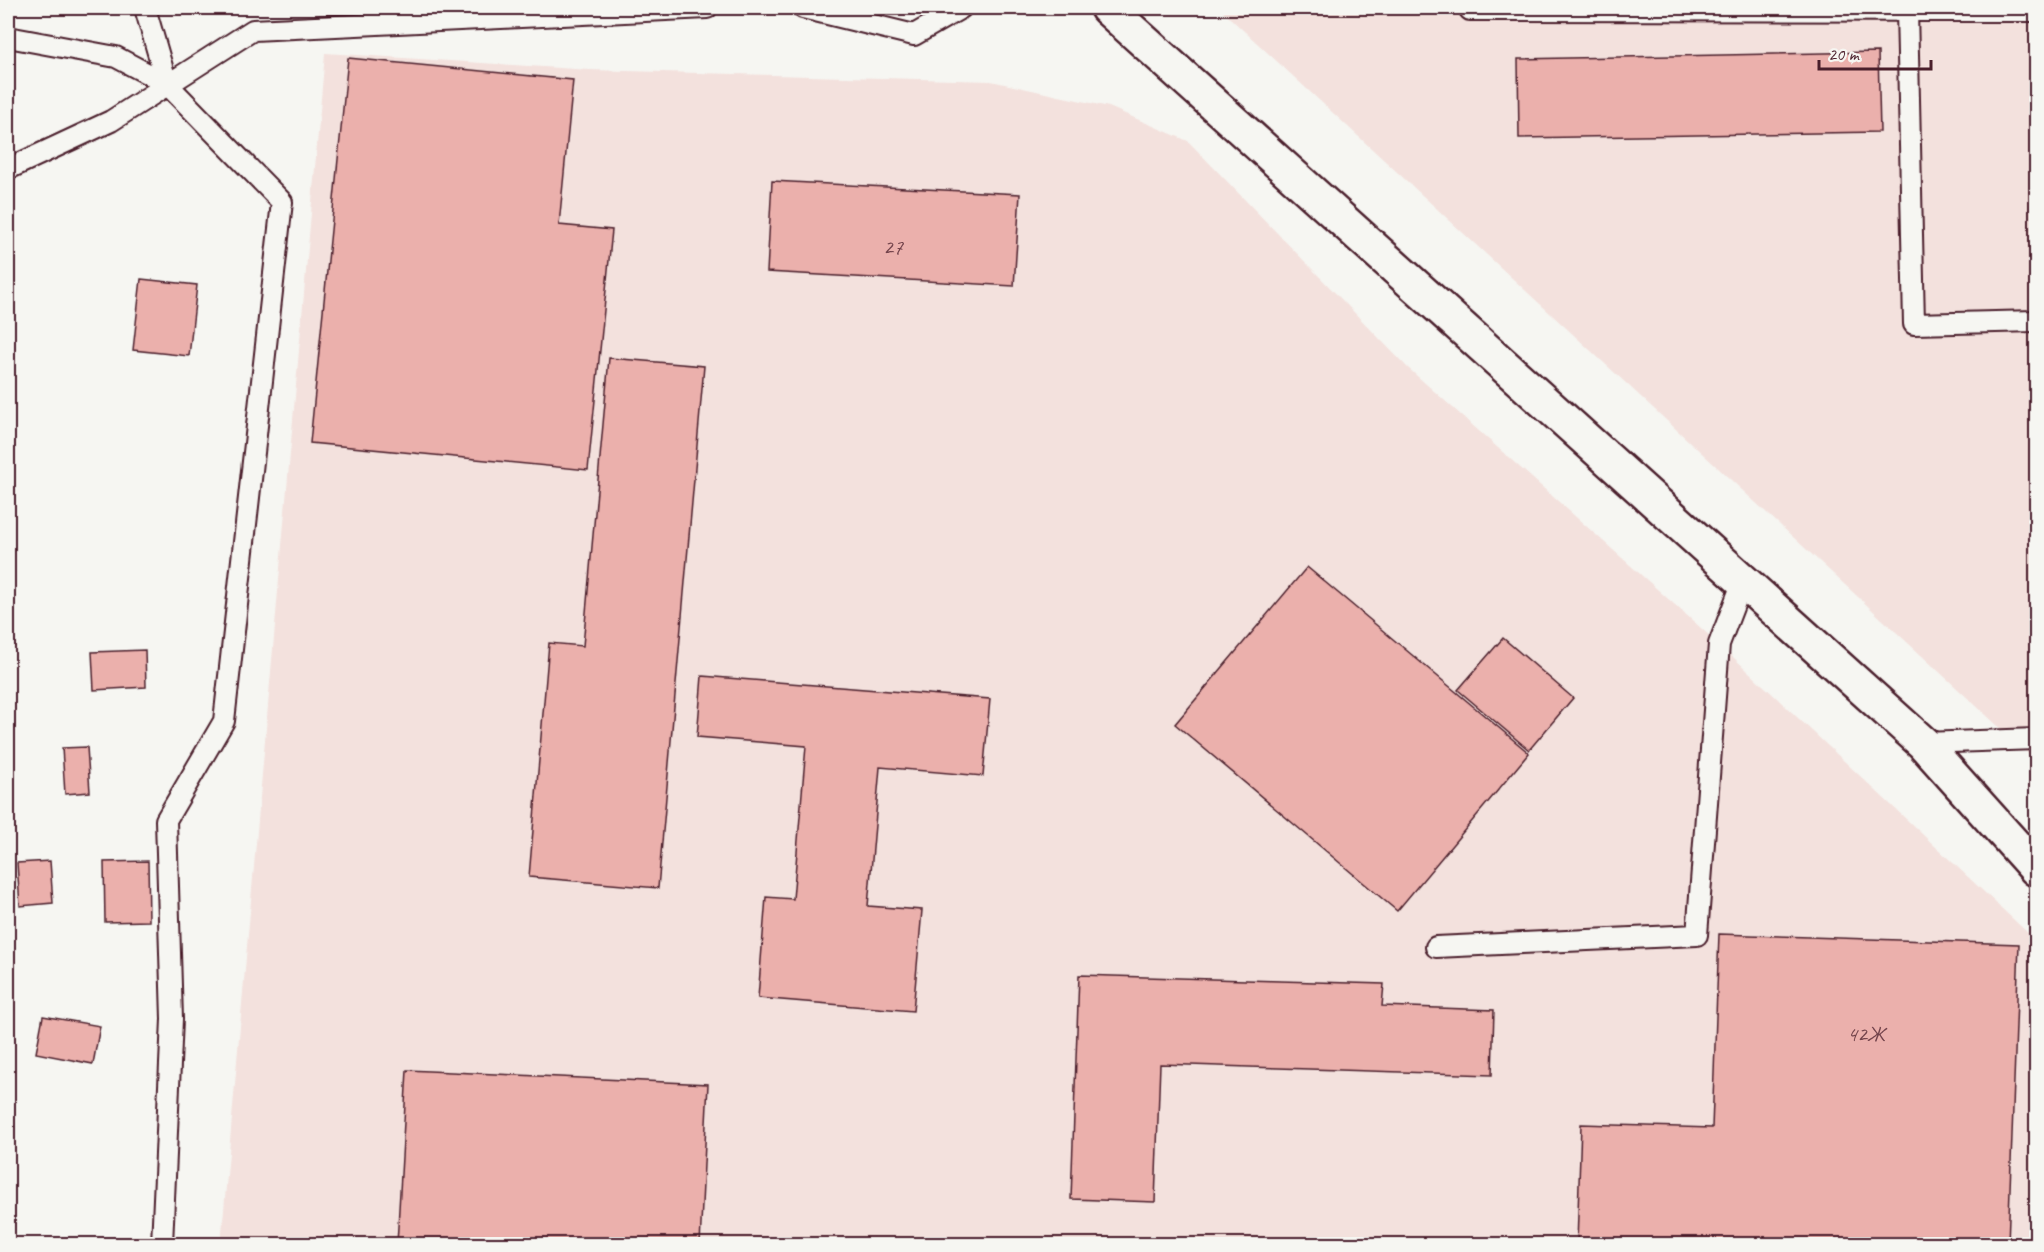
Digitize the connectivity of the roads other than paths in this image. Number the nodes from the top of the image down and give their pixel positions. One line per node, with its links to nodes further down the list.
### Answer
1 (145, 8): 10 (lane)
2 (707, 8): 10 (lane)
3 (803, 8): 4 (lane)
4 (961, 8)
5 (1107, 8): 13 (street)
6 (1470, 10): 7 (lane)
7 (1907, 10): 8 (lane); 12 (lane)
8 (2037, 11)
9 (8, 37): 10 (lane)
10 (167, 84): 11 (lane); 18 (lane)
11 (8, 169)
12 (2037, 321)
13 (1743, 581): 15 (street); 17 (lane)
14 (2037, 739): 15 (lane)
15 (1923, 743): 16 (street)
16 (2037, 869)
17 (1436, 947)
18 (162, 1245)

